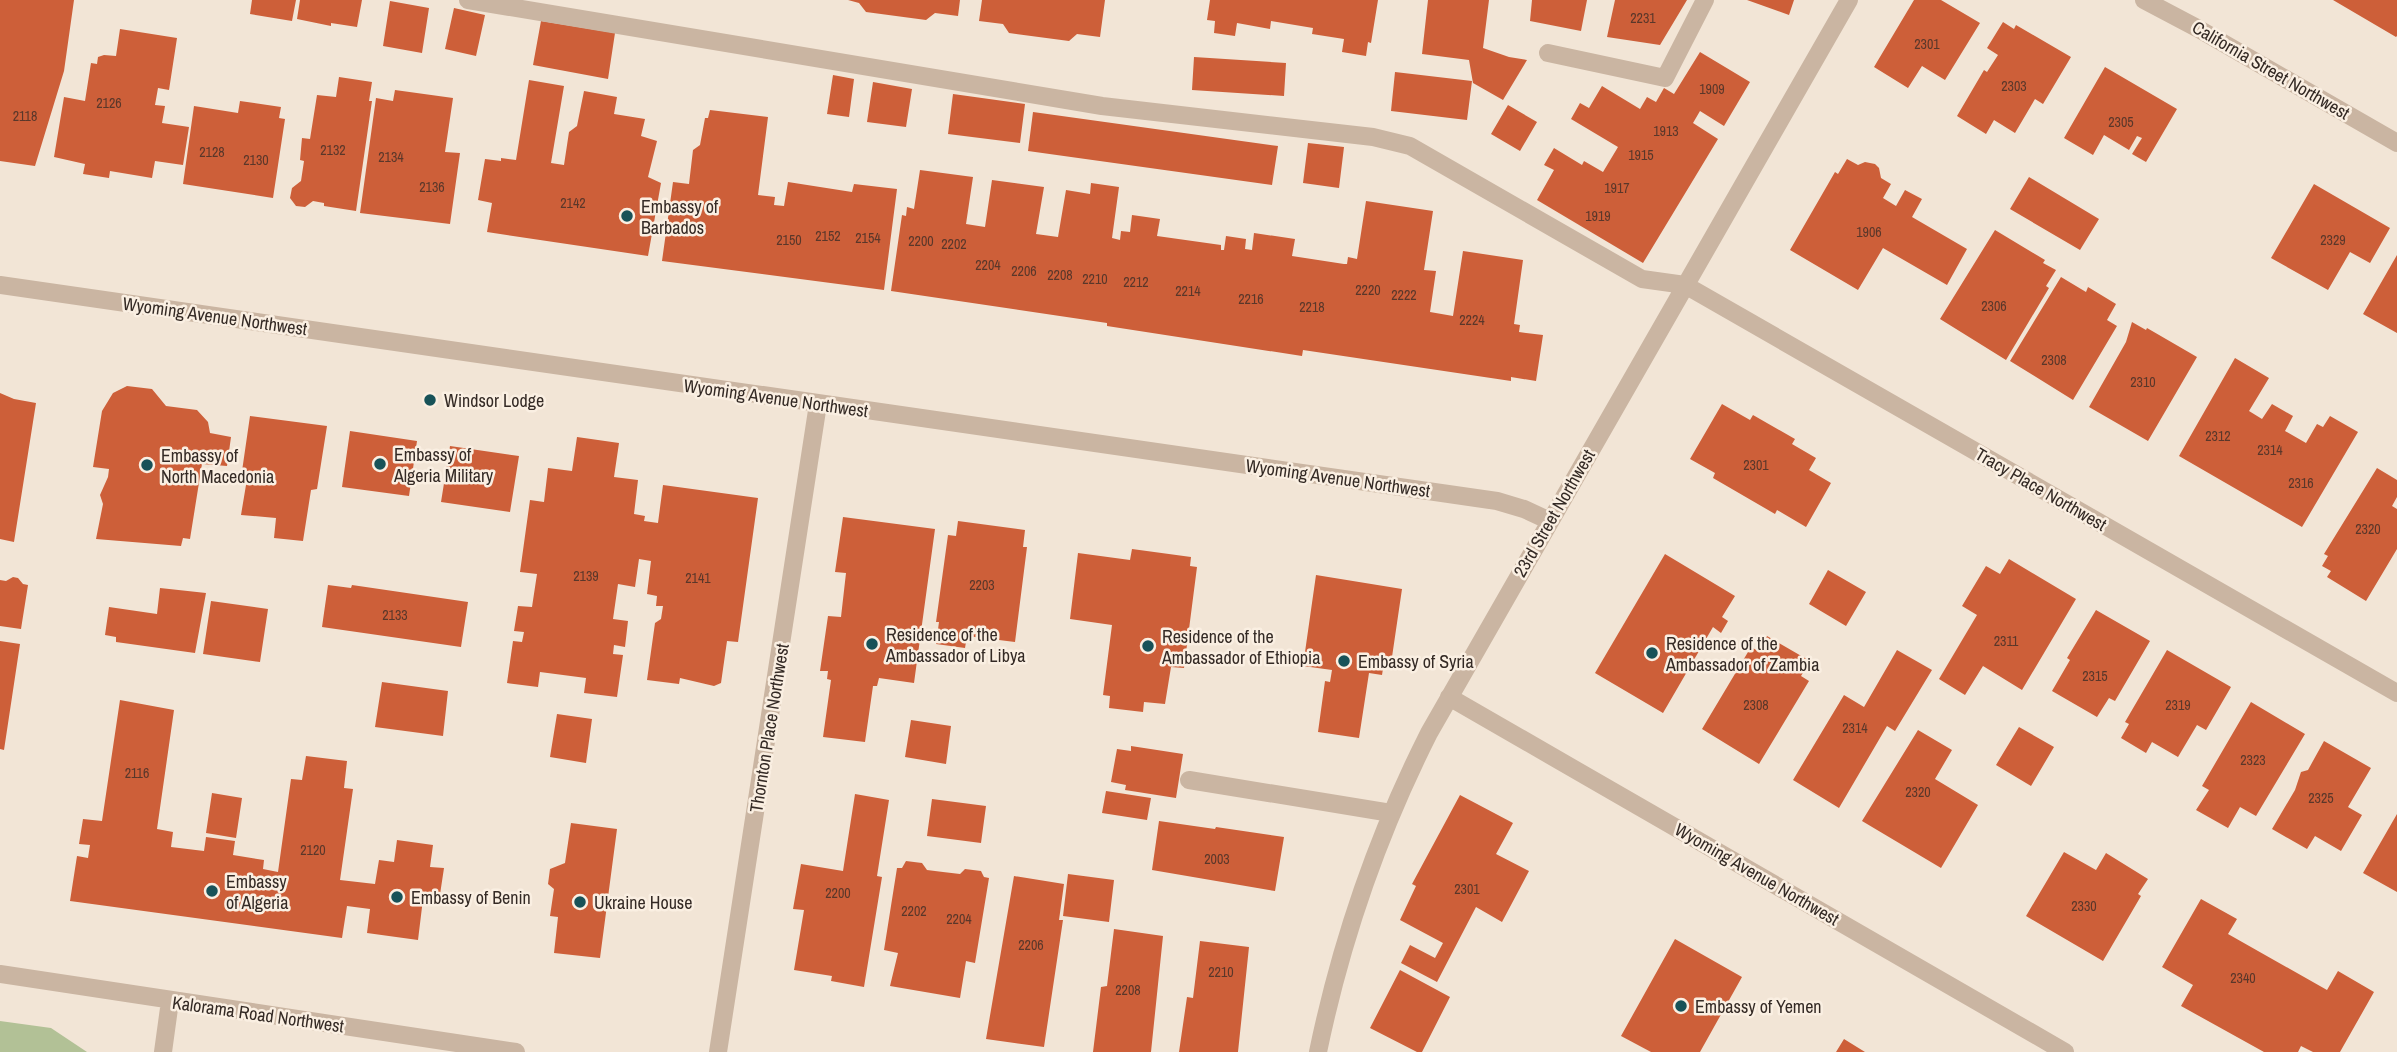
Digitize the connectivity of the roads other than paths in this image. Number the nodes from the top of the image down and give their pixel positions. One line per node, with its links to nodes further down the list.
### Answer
1 (468, 0): 8 (street)
2 (1705, 0): 5 (street)
3 (1849, 0): 8 (street, 23rd Street Northwest)
4 (2144, 0): 6 (street, California Street Northwest)
5 (1548, 52)
6 (2397, 142)
7 (0, 285): 9 (street, Wyoming Avenue Northwest)
8 (1685, 285): 10 (street, 23rd Street Northwest); 11 (street, Tracy Place Northwest)
9 (818, 404): 10 (street, Wyoming Avenue Northwest); 20 (street, Thornton Place Northwest)
10 (1550, 521): 12 (street, 23rd Street Northwest)
11 (2397, 694)
12 (1449, 696): 14 (street, 23rd Street Northwest); 22 (street, Wyoming Avenue Northwest)
13 (1189, 780): 14 (street)
14 (1391, 813): 21 (street, 23rd Street Northwest)
15 (0, 974): 16 (street, Kalorama Road Northwest)
16 (170, 1001): 17 (street, Kalorama Road Northwest); 18 (street)
17 (482, 1049): 19 (street, Kalorama Road Northwest)
18 (163, 1052)
19 (516, 1052)
20 (718, 1052)
21 (1318, 1052)
22 (2064, 1052)

